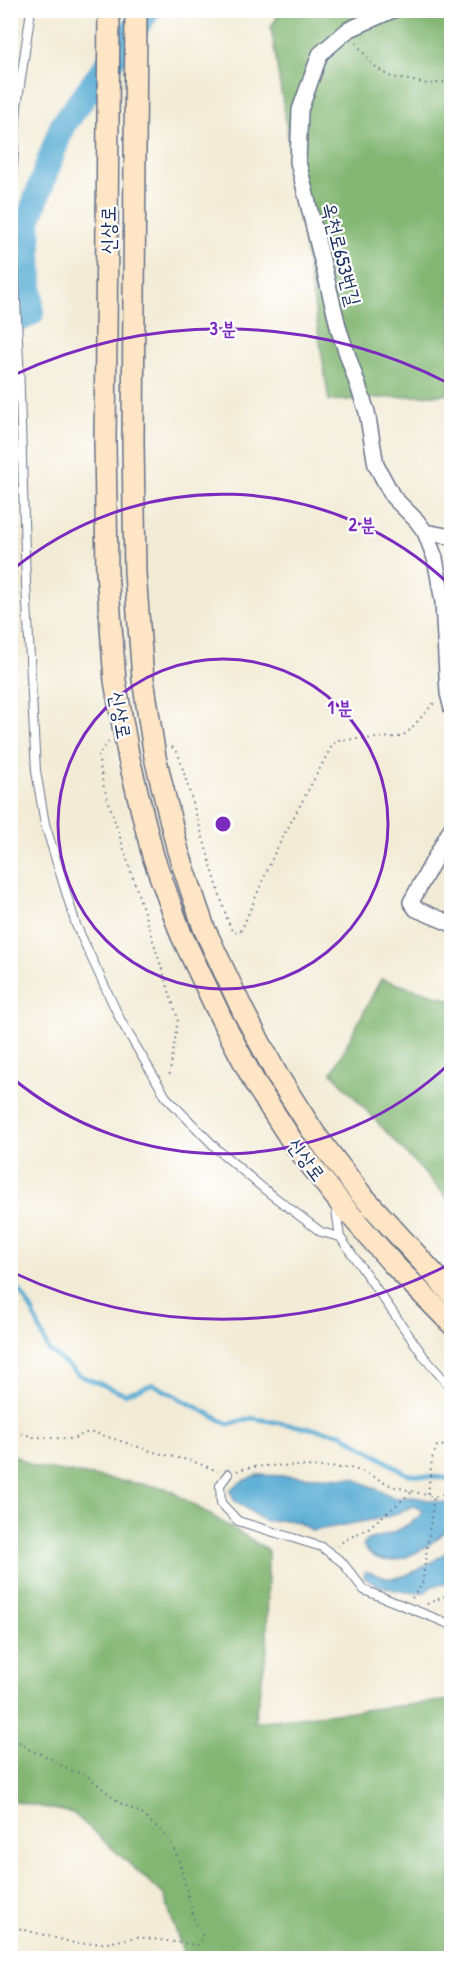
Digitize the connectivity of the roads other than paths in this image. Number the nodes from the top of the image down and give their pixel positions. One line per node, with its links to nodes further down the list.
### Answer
1 (31, 10): 11 (lane)
2 (109, 10): 10 (street, 신상로)
3 (136, 10): 12 (street, 신상로)
4 (393, 10): 5 (street, 옥천로653번길)
5 (425, 532): 6 (street); 7 (street, 옥천로653번길)
6 (452, 537)
7 (452, 709)
8 (452, 827): 9 (street)
9 (452, 924)
10 (333, 1194): 11 (lane); 13 (street, 신상로)
11 (340, 1237): 14 (lane)
12 (452, 1294)
13 (452, 1324)
14 (452, 1389)
15 (228, 1474): 16 (lane)
16 (452, 1625)

